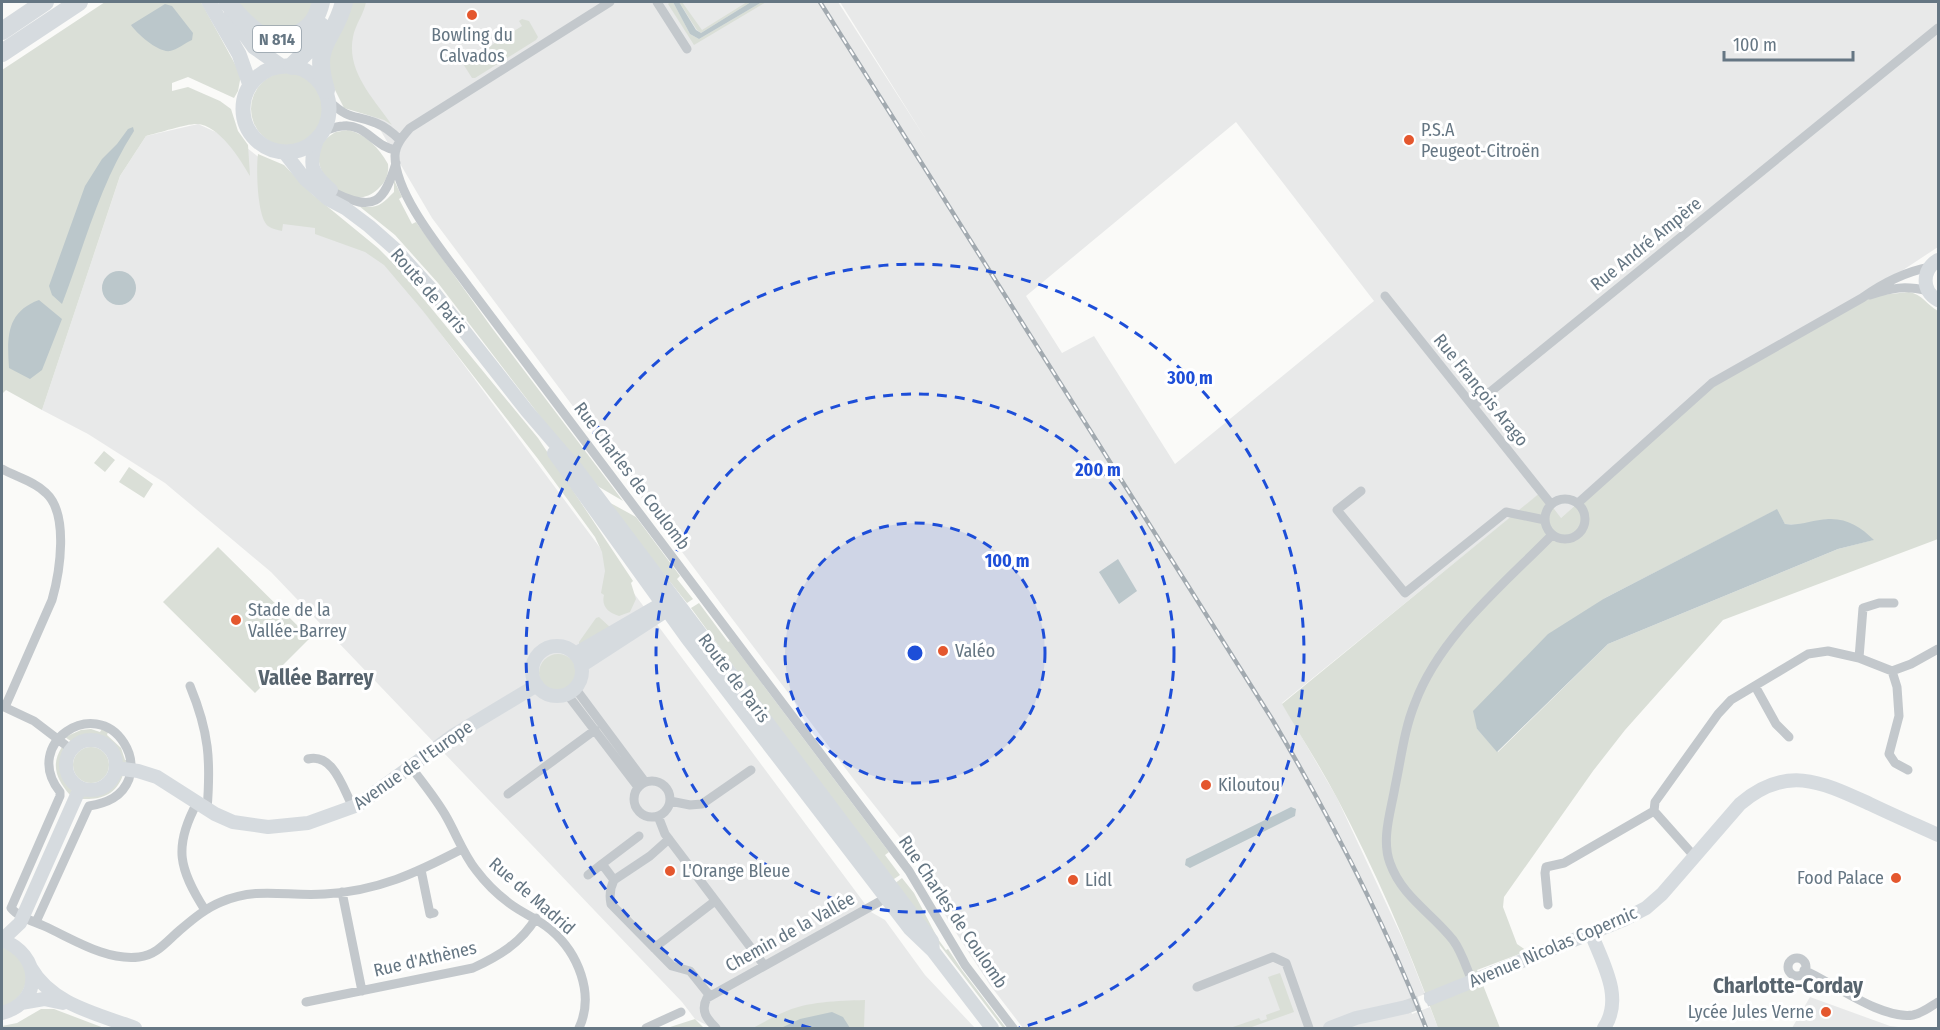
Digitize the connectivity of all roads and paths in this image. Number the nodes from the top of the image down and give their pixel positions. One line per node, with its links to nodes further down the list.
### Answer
1 (79, 2): 15 (highway)
2 (209, 2): 17 (main road)
3 (221, 2): 16 (main road)
4 (227, 2): 5 (highway, N 814)
5 (321, 2)
6 (328, 2): 16 (highway, N 814)
7 (344, 2): 18 (highway, N 814)
8 (610, 2): 20 (street, Rue Charles de Coulomb)
9 (657, 2): 14 (street)
10 (42, 4): 11 (highway); 13 (highway)
11 (2, 19)
12 (1938, 28): 30 (street, Rue André Ampère)
13 (2, 31)
14 (687, 49)
15 (2, 53)
16 (286, 66): 17 (main road); 18 (main road)
17 (250, 85): 22 (main road)
18 (327, 96): 19 (main road); 20 (street)
19 (321, 135): 21 (street); 22 (main road); 24 (main road, Route de Paris)
20 (400, 140): 21 (street, Rue Charles de Coulomb)
21 (396, 150): 23 (street, Rue Charles de Coulomb)
22 (284, 152): 25 (main road, Route de Paris)
23 (396, 163): 24 (street); 113 (street, Rue Charles de Coulomb)
24 (335, 193): 25 (main road, Route de Paris)
25 (345, 208): 37 (main road, Route de Paris)
26 (1934, 264): 28 (main road); 29 (street)
27 (1385, 296): 30 (street, Rue François Arago)
28 (1933, 296): 29 (street)
29 (1862, 298): 33 (street)
30 (1473, 406): 34 (street, Rue François Arago)
31 (2, 469): 47 (street)
32 (1361, 491): 35 (street)
33 (1578, 503): 34 (street); 36 (street)
34 (1551, 504): 35 (street)
35 (1545, 520): 36 (street)
36 (1552, 535): 96 (street)
37 (670, 603): 41 (main road); 79 (main road, Route de Paris); 81 (main road, Route de Paris)
38 (1894, 603): 40 (street)
39 (1938, 649): 42 (street)
40 (1859, 658): 42 (street); 45 (street)
41 (578, 660): 43 (main road); 46 (main road)
42 (1892, 671): 57 (street)
43 (537, 685): 46 (main road); 53 (main road, Avenue de l'Europe)
44 (190, 686): 62 (street)
45 (1755, 686): 49 (street); 64 (street)
46 (571, 691): 48 (street); 58 (street)
47 (3, 707): 50 (street)
48 (595, 730): 58 (street); 60 (street)
49 (1789, 737)
50 (58, 739): 51 (street); 55 (street); 66 (street)
51 (72, 750): 54 (main road); 59 (main road)
52 (308, 759): 63 (street)
53 (410, 766): 63 (main road, Avenue de l'Europe); 72 (street, Rue de Madrid)
54 (116, 768): 55 (main road, Avenue de l'Europe); 59 (main road)
55 (131, 770): 62 (main road, Avenue de l'Europe); 68 (street)
56 (751, 770): 61 (street)
57 (1908, 770)
58 (641, 785): 61 (street); 65 (street)
59 (80, 788): 67 (main road)
60 (508, 794)
61 (670, 801): 65 (street)
62 (202, 806): 63 (main road, Avenue de l'Europe); 83 (street)
63 (352, 807)
64 (1654, 811): 73 (street); 82 (street)
65 (658, 816): 71 (street)
66 (51, 817): 67 (street); 86 (street)
67 (64, 823): 68 (street); 86 (main road)
68 (78, 829): 87 (street)
69 (1938, 835): 73 (main road, Avenue Nicolas Copernic)
70 (639, 836): 74 (street)
71 (669, 839): 77 (street); 80 (street)
72 (462, 849): 75 (street); 85 (street, Rue de Madrid)
73 (1694, 856): 88 (main road, Avenue Nicolas Copernic)
74 (602, 864): 76 (street); 77 (street)
75 (421, 870): 78 (street); 84 (street)
76 (588, 875)
77 (614, 880): 90 (street)
78 (342, 892): 83 (street); 98 (street)
79 (886, 898): 81 (street); 92 (main road, Route de Paris); 93 (street, Chemin de la Vallée)
80 (715, 901): 90 (street); 93 (street)
81 (902, 902): 92 (main road, Route de Paris)
82 (1548, 905)
83 (206, 910): 87 (street)
84 (434, 913)
85 (536, 918): 98 (street, Rue d'Athènes); 109 (street, Rue de Madrid)
86 (21, 919): 87 (street); 89 (main road); 91 (main road)
87 (36, 922)
88 (1590, 933): 96 (main road, Avenue Nicolas Copernic); 116 (main road)
89 (2, 940): 91 (main road)
90 (654, 948): 99 (street)
91 (21, 950): 94 (main road)
92 (933, 951): 112 (main road, Route de Paris)
93 (764, 966): 99 (street, Chemin de la Vallée)
94 (31, 968): 103 (main road); 104 (main road)
95 (1804, 970): 102 (street)
96 (1472, 981): 100 (main road, Avenue Nicolas Copernic)
97 (1197, 987): 114 (street)
98 (362, 991): 101 (street, Rue d'Athènes)
99 (710, 996): 111 (street)
100 (1431, 998)
101 (306, 1002)
102 (1938, 1002)
103 (21, 1003): 104 (main road); 107 (main road)
104 (70, 1004): 108 (main road)
105 (1406, 1007): 115 (main road)
106 (681, 1012): 110 (street)
107 (2, 1013)
108 (135, 1029)
109 (579, 1029)
110 (646, 1029)
111 (716, 1029)
112 (992, 1029)
113 (1013, 1029)
114 (1309, 1029)
115 (1330, 1029)
116 (1604, 1029)

